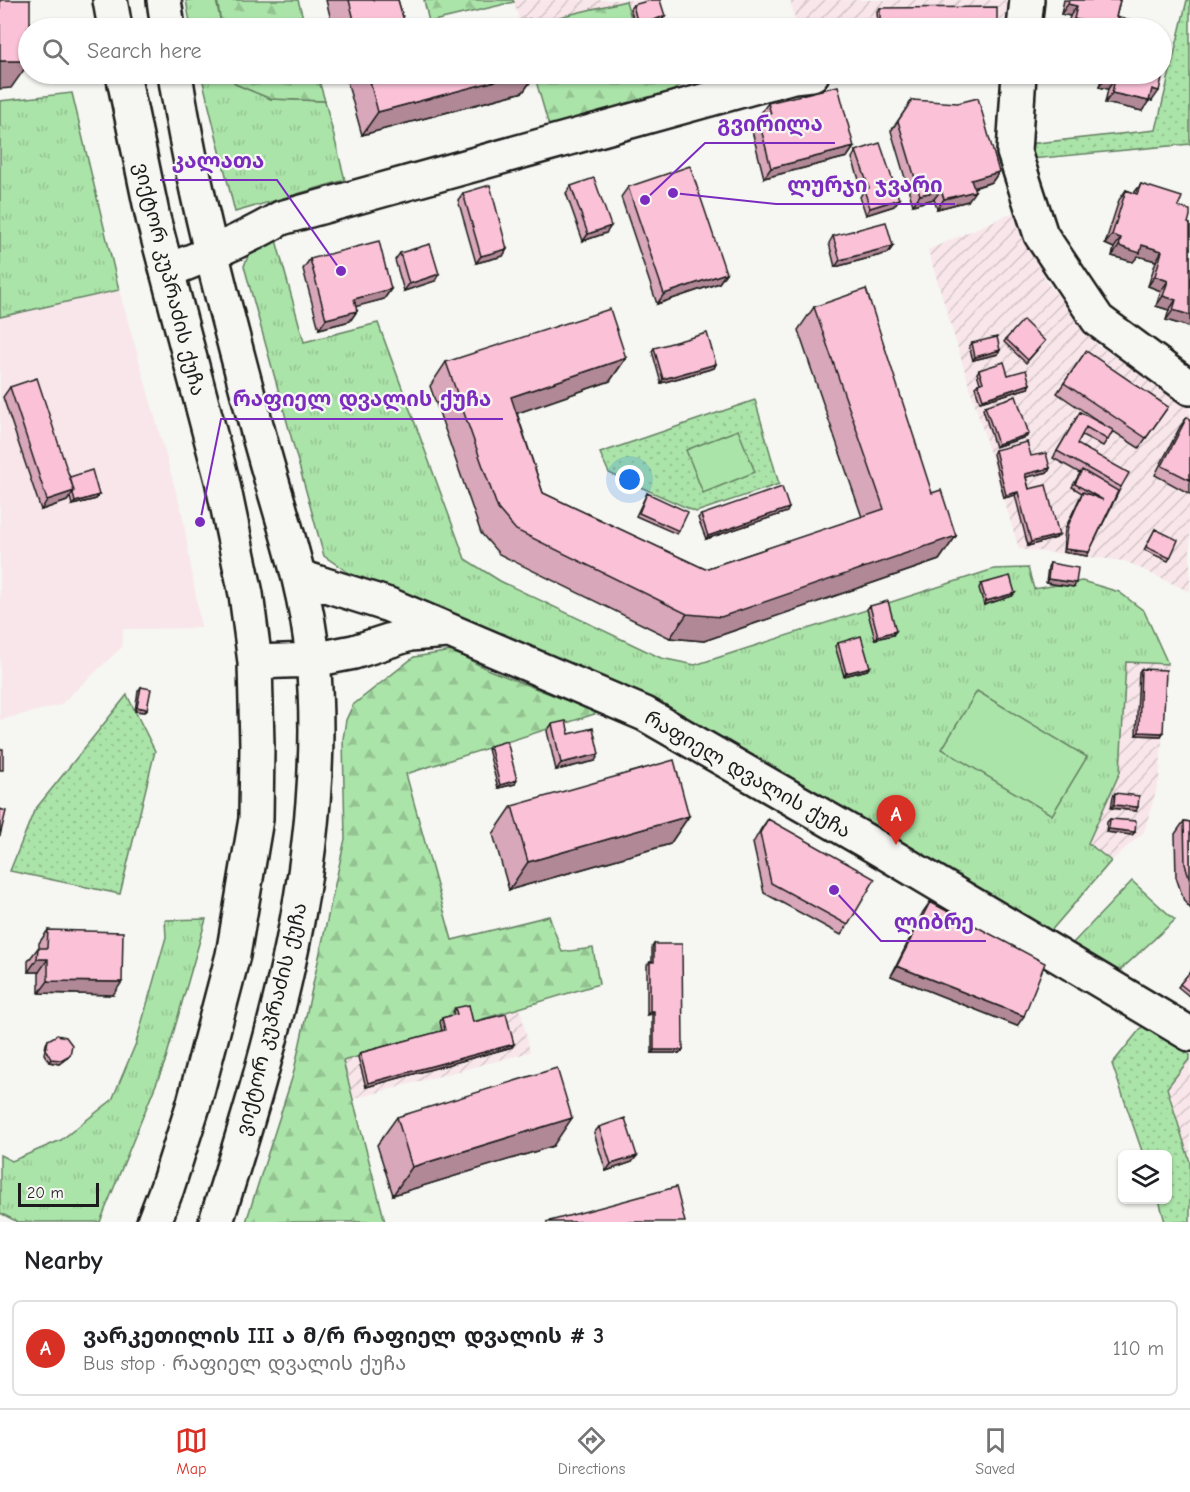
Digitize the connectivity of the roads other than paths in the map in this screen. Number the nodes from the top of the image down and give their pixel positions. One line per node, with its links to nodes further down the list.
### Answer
1 (110, 0): 4 (main road)
2 (164, 0): 5 (main road)
3 (1027, 0): 6 (main road)
4 (113, 18)
5 (167, 18)
6 (1025, 18)
7 (125, 84): 12 (main road, ვიქტორ კუპრაძის ქუჩა)
8 (177, 84): 11 (main road, ვიქტორ კუპრაძის ქუჩა)
9 (764, 84): 11 (main road)
10 (1018, 84): 13 (main road)
11 (211, 255): 12 (main road); 14 (main road, ვიქტორ კუპრაძის ქუჩა)
12 (166, 271): 17 (main road, ვიქტორ კუპრაძის ქუჩა)
13 (1190, 388)
14 (300, 577): 15 (main road, რაფიელ დვალის ქუჩა); 16 (main road, ვიქტორ კუპრაძის ქუჩა)
15 (448, 631): 16 (main road, რაფიელ დვალის ქუჩა); 18 (main road, რაფიელ დვალის ქუჩა)
16 (313, 660): 17 (main road, რაფიელ დვალის ქუჩა); 20 (main road, ვიქტორ კუპრაძის ქუჩა)
17 (255, 662): 19 (main road, ვიქტორ კუპრაძის ქუჩა)
18 (1190, 1035)
19 (154, 1222)
20 (216, 1222)

